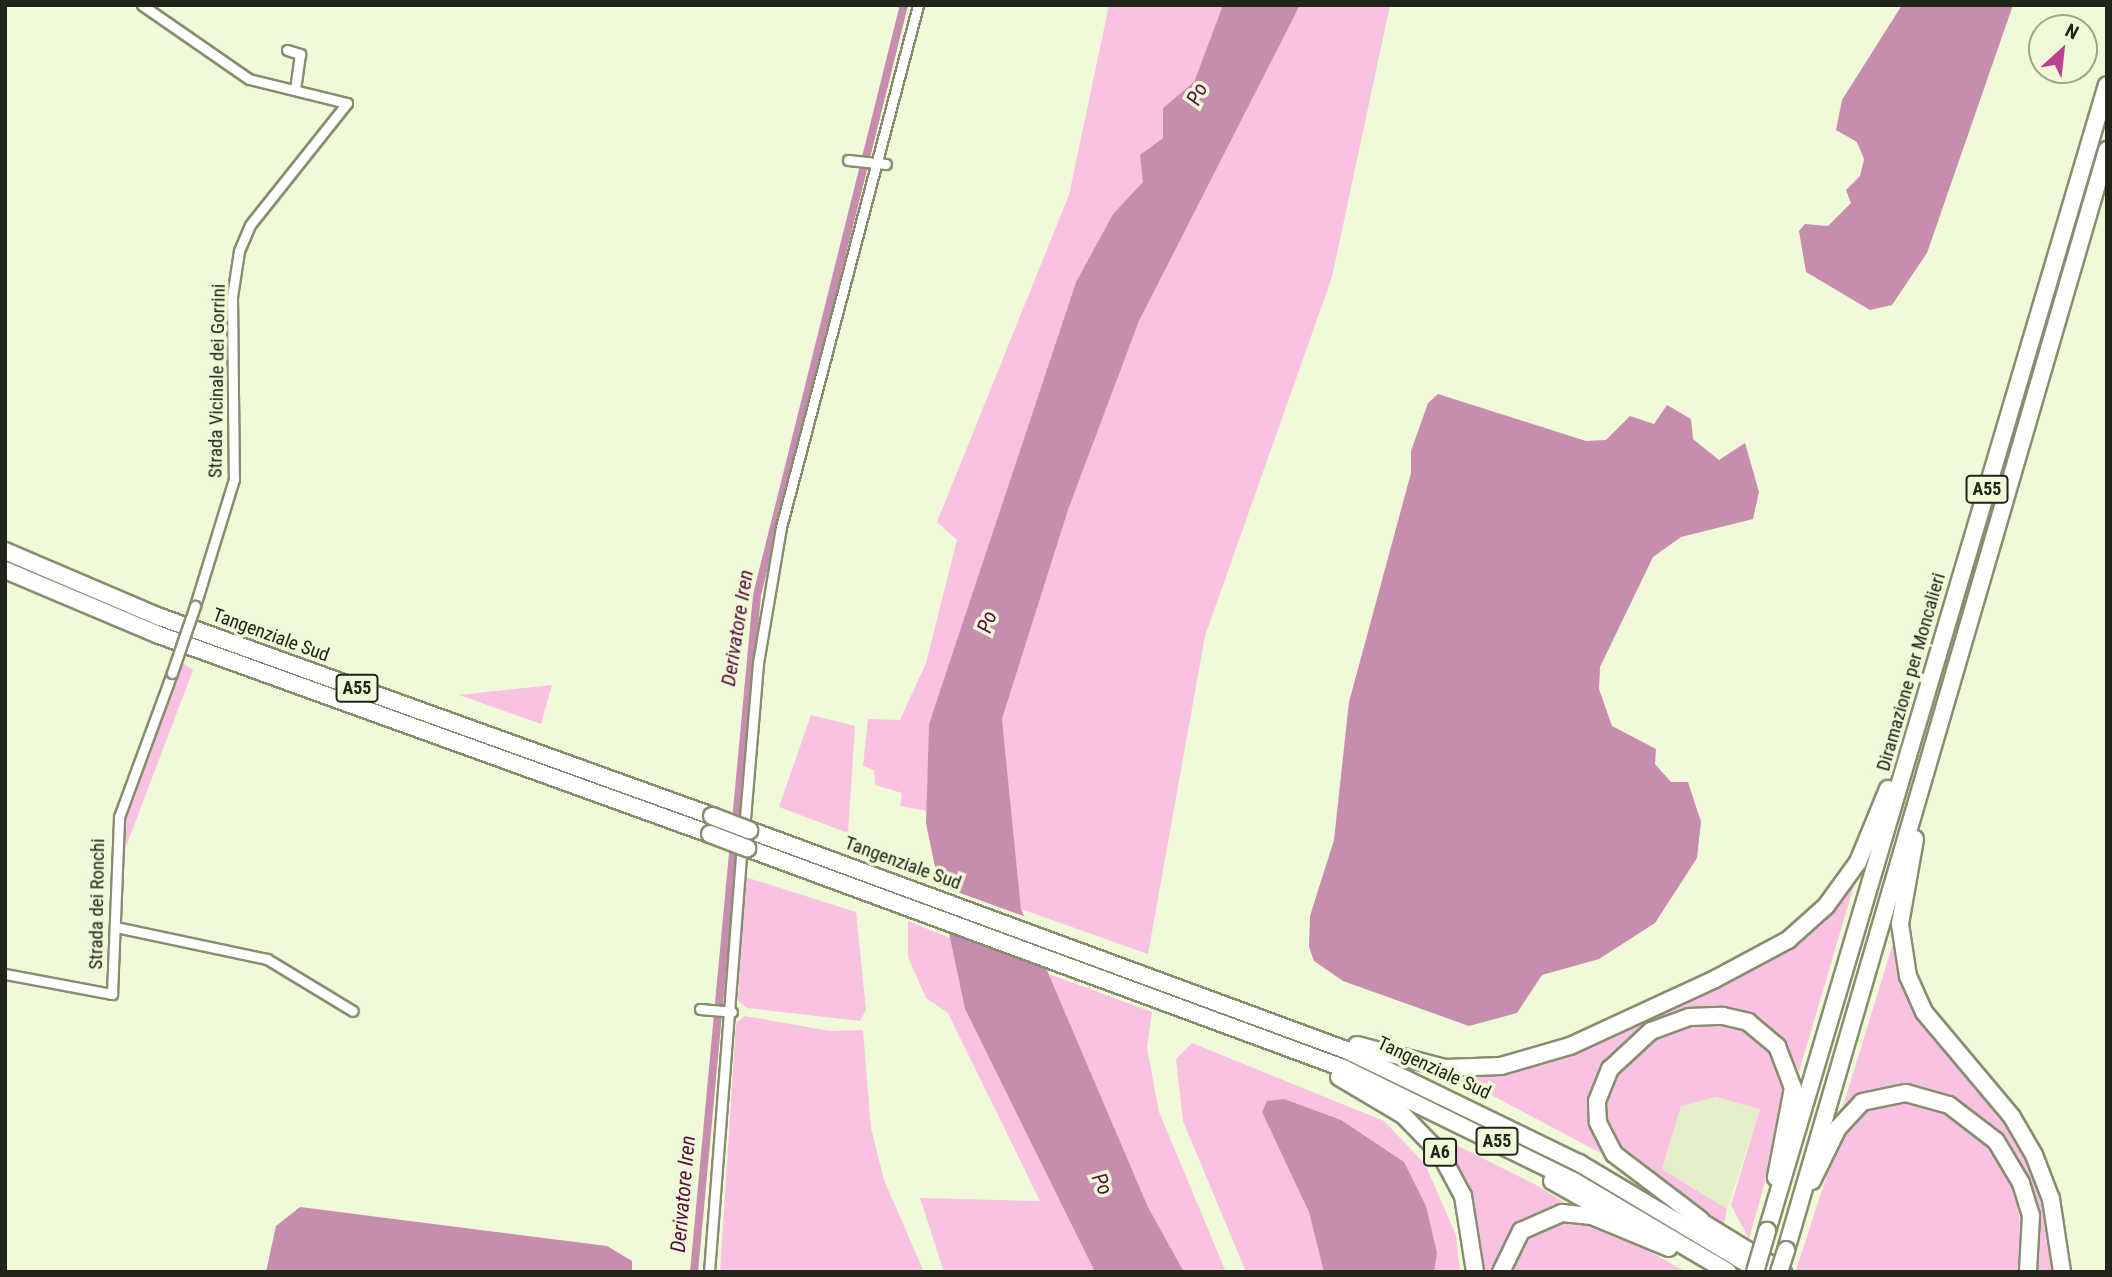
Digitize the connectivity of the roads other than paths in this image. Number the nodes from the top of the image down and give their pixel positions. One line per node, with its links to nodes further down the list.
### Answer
1 (142, 5): 5 (street)
2 (918, 5): 8 (street)
3 (287, 50): 5 (street)
4 (2107, 85): 12 (highway, Diramazione per Moncalieri / A55)
5 (295, 88): 11 (street, Strada Vicinale dei Gorrini, bridge)
6 (2107, 150): 13 (highway, Diramazione per Moncalieri / A55)
7 (848, 160): 8 (street)
8 (878, 165): 18 (street)
9 (5, 551): 19 (highway, Tangenziale Sud / A55, bridge)
10 (5, 570): 20 (highway, Tangenziale Sud / A55, bridge)
11 (172, 673): 14 (street, Strada dei Ronchi)
12 (1912, 744): 19 (highway); 24 (highway, Diramazione per Moncalieri / A55)
13 (1923, 772): 23 (highway, Diramazione per Moncalieri / A55); 36 (highway)
14 (116, 927): 15 (street, Strada dei Ronchi); 17 (street)
15 (5, 974)
16 (700, 1009): 18 (street)
17 (353, 1011)
18 (732, 1012): 27 (street)
19 (1258, 1015): 22 (highway, Tangenziale Sud / A55)
20 (1255, 1032): 21 (highway, A6); 31 (highway, Tangenziale Sud / A55)
21 (1339, 1077): 26 (highway); 28 (highway, A6)
22 (1579, 1163): 25 (highway); 33 (highway, Tangenziale Sud / A55)
23 (1804, 1191): 34 (highway, Diramazione per Moncalieri / A55, bridge); 35 (highway)
24 (1775, 1203): 25 (highway); 32 (highway, Diramazione per Moncalieri / A55, bridge)
25 (1701, 1220): 34 (highway)
26 (1669, 1248): 29 (highway); 30 (highway)
27 (709, 1272)
28 (1475, 1272)
29 (1501, 1272)
30 (1709, 1272)
31 (1728, 1272)
32 (1755, 1272)
33 (1761, 1272)
34 (1781, 1272)
35 (2028, 1272)
36 (2062, 1272)

